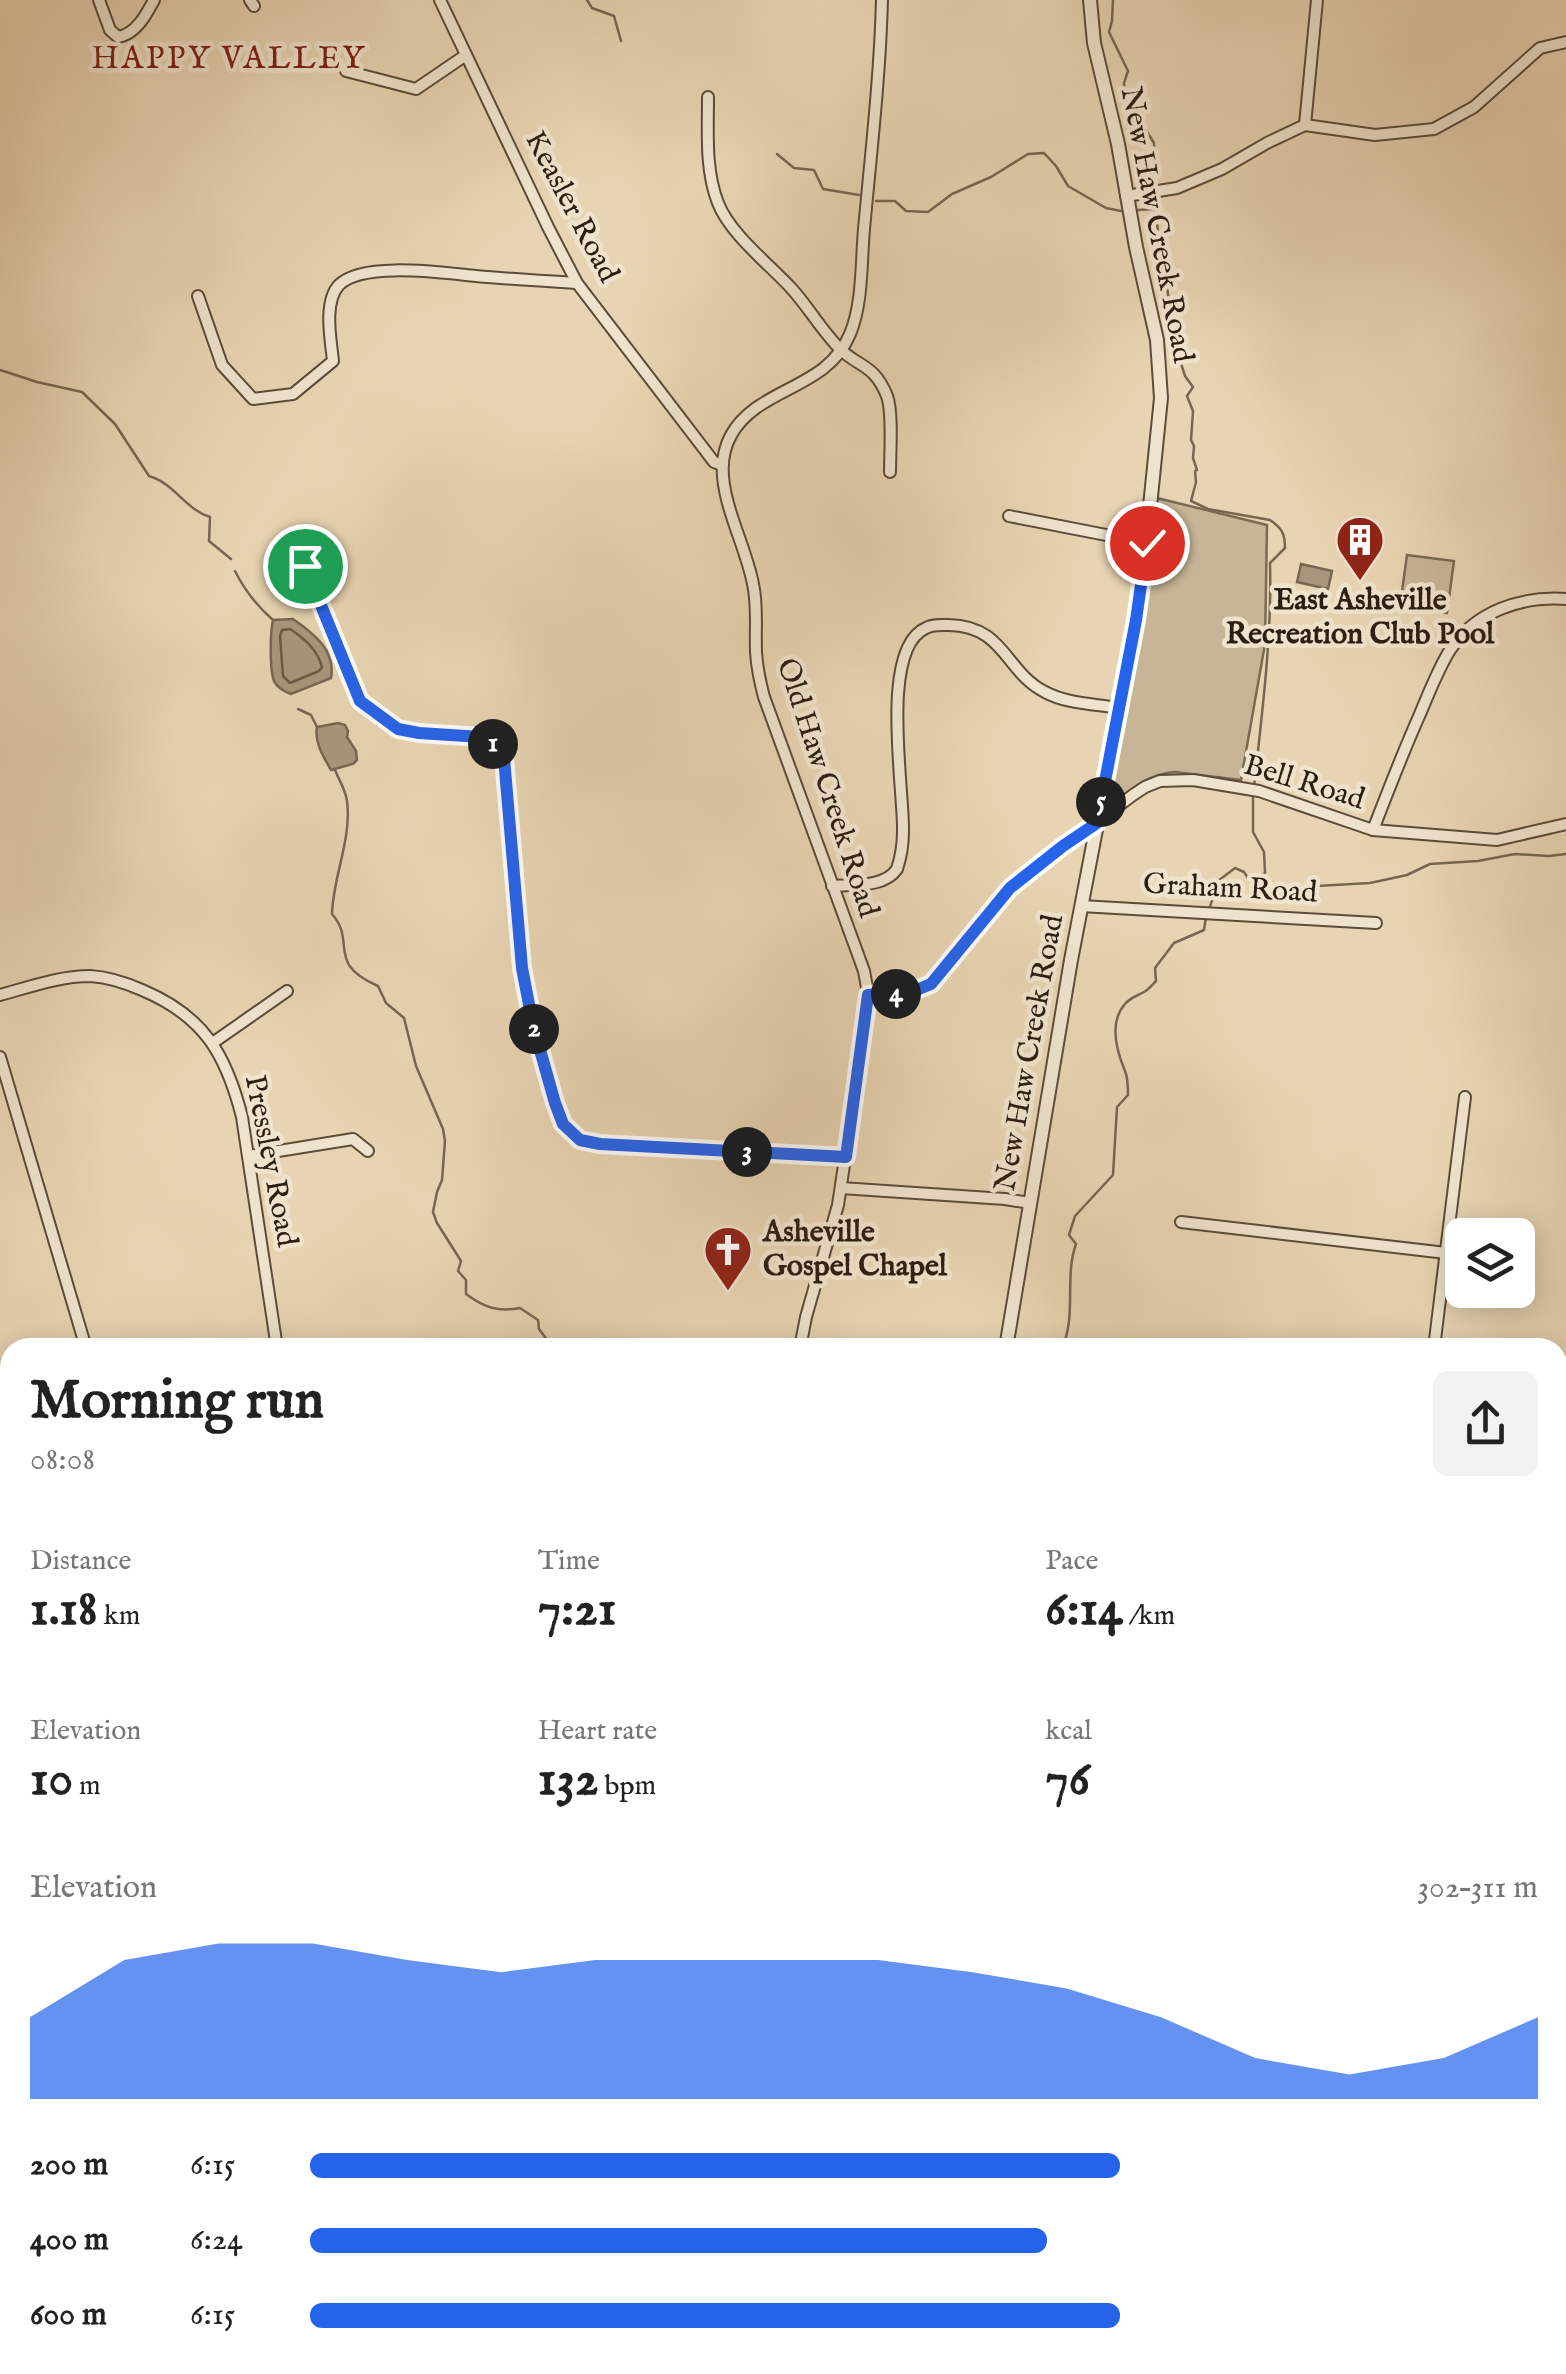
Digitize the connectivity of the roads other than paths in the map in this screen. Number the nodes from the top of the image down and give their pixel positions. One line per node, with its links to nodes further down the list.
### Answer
1 (99, 0): 2 (street)
2 (154, 0)
3 (440, 0): 8 (street, Keasler Road)
4 (882, 0): 15 (street)
5 (1090, 0): 12 (street, New Haw Creek Road)
6 (1317, 0): 11 (street)
7 (1566, 42): 11 (street)
8 (466, 55): 9 (street); 13 (street, Keasler Road)
9 (346, 72)
10 (708, 97): 15 (street)
11 (1305, 125): 12 (street)
12 (1126, 196): 19 (street, New Haw Creek Road)
13 (577, 283): 14 (street); 16 (street, Keasler Road)
14 (198, 296)
15 (841, 350): 16 (street); 17 (street)
16 (722, 465): 26 (street, Old Haw Creek Road)
17 (890, 472)
18 (1010, 516): 19 (street)
19 (1147, 543): 22 (street, New Haw Creek Road)
20 (302, 558): 37 (street)
21 (1566, 598): 25 (street)
22 (1119, 708): 23 (street, New Haw Creek Road); 26 (street)
23 (1097, 823): 25 (street, Bell Road); 27 (street, New Haw Creek Road); 31 (street, Bell Road)
24 (1566, 824): 25 (street, Bell Road)
25 (1373, 830)
26 (832, 886): 31 (street, Old Haw Creek Road)
27 (1081, 906): 28 (street, Graham Road); 39 (street, New Haw Creek Road)
28 (1376, 923)
29 (287, 992): 32 (street)
30 (0, 995): 32 (street, Pressley Road)
31 (868, 995): 37 (street, Old Haw Creek Road)
32 (214, 1042): 36 (street, Pressley Road)
33 (0, 1058): 44 (street)
34 (1465, 1097): 40 (street)
35 (368, 1151): 36 (street)
36 (248, 1156): 45 (street, Pressley Road)
37 (846, 1157): 38 (street, Old Haw Creek Road)
38 (841, 1188): 39 (street); 46 (street, Old Haw Creek Road)
39 (1030, 1203): 47 (street, New Haw Creek Road)
40 (1450, 1218)
41 (1180, 1222): 42 (street)
42 (1445, 1253)
43 (1445, 1261): 48 (street)
44 (83, 1338)
45 (276, 1338)
46 (802, 1338)
47 (1008, 1338)
48 (1435, 1338)

